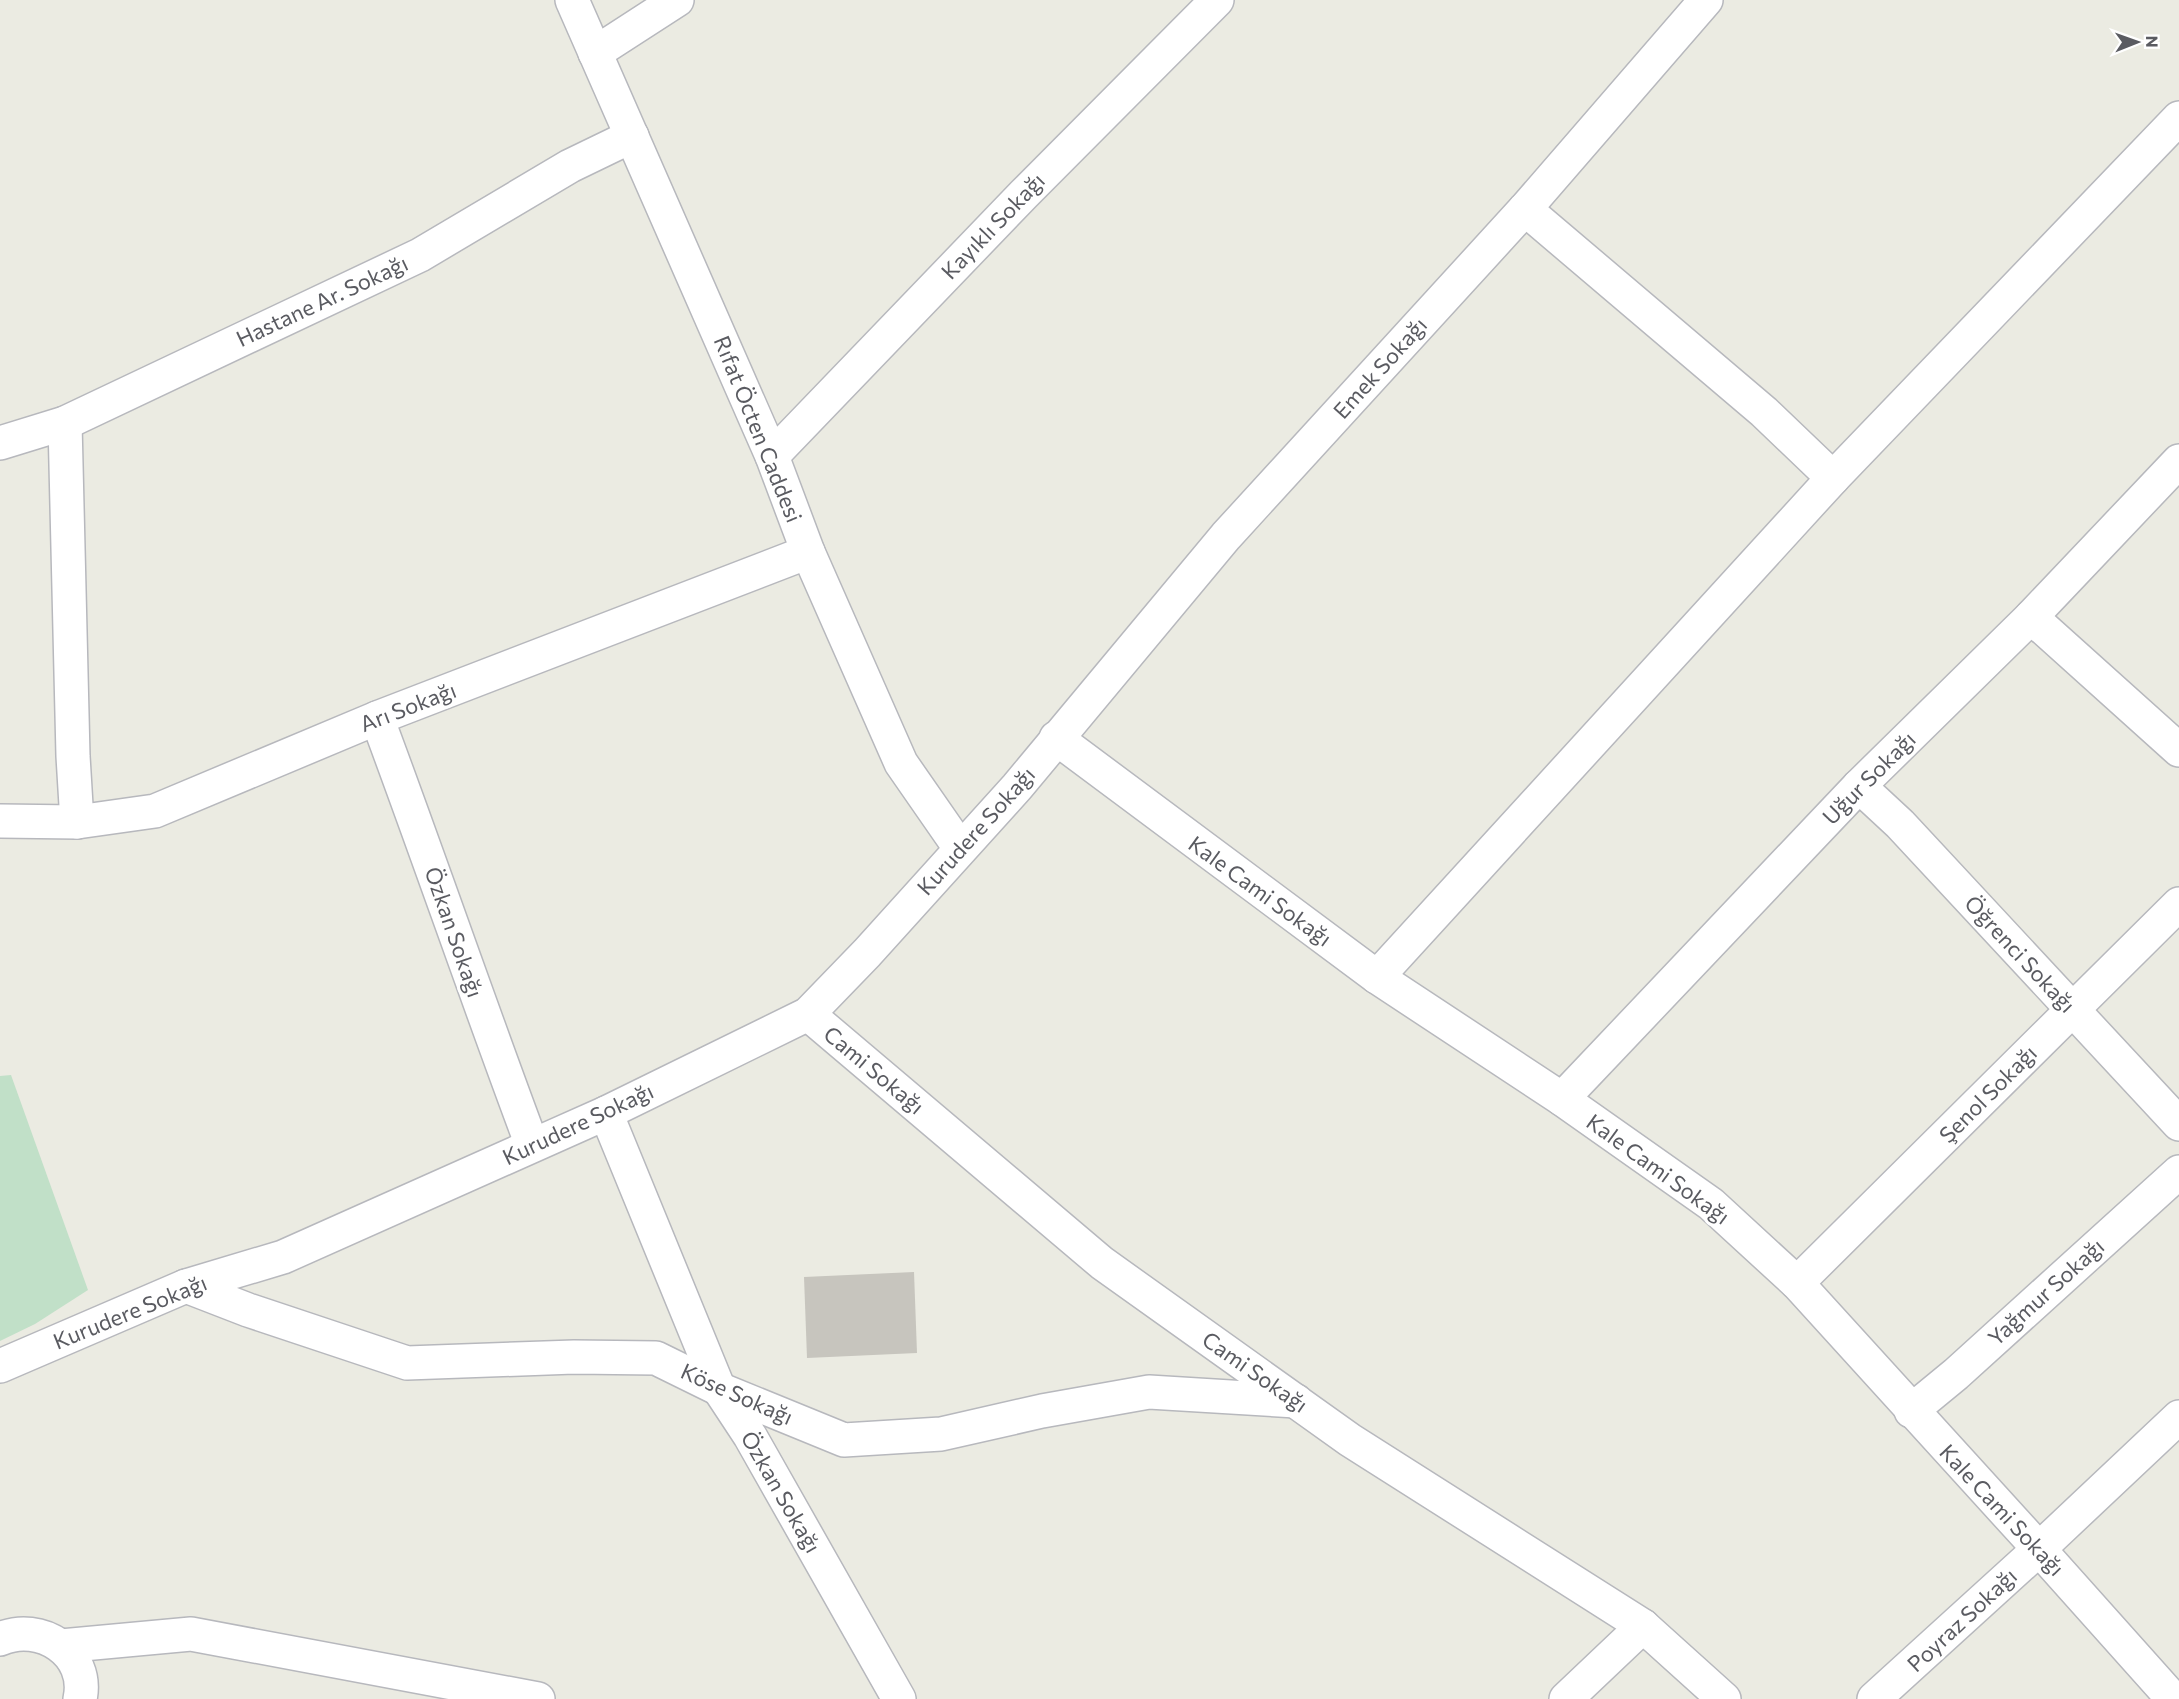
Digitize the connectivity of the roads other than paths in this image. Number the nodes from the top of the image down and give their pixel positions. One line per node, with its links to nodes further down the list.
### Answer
1 (572, 0): 5 (street, Rıfat Öcten Caddesi)
2 (677, 0): 5 (street)
3 (1217, 0): 11 (street, Kayıklı Sokağı)
4 (1706, 0): 8 (street, Emek Sokağı)
5 (595, 54): 7 (street, Rıfat Öcten Caddesi)
6 (2179, 118): 13 (street)
7 (632, 135): 9 (street, Hastane Ar. Sokağı); 11 (street, Rıfat Öcten Caddesi)
8 (1525, 209): 13 (street); 17 (street, Emek Sokağı)
9 (64, 423): 10 (street, Hastane Ar. Sokağı); 21 (street)
10 (0, 443)
11 (772, 456): 14 (street, Rıfat Öcten Caddesi)
12 (2179, 461): 15 (street, Uğur Sokağı)
13 (1833, 478): 24 (street)
14 (808, 552): 16 (street, Arı Sokağı); 22 (street, Rıfat Öcten Caddesi)
15 (2031, 617): 18 (street); 19 (street, Uğur Sokağı)
16 (377, 718): 21 (street, Arı Sokağı); 30 (street, Özkan Sokağı)
17 (1056, 738): 22 (street, Kurudere Sokağı); 24 (street, Kale Cami Sokağı)
18 (2179, 750)
19 (1859, 786): 25 (street, Öğrenci Sokağı); 27 (street, Uğur Sokağı)
20 (0, 821): 21 (street, Arı Sokağı)
21 (77, 822)
22 (960, 848): 26 (street, Kurudere Sokağı)
23 (2179, 904): 25 (street, Şenol Sokağı)
24 (1377, 977): 27 (street, Kale Cami Sokağı)
25 (2073, 1010): 29 (street, Öğrenci Sokağı); 32 (street, Şenol Sokağı)
26 (808, 1014): 28 (street, Kurudere Sokağı); 36 (street, Cami Sokağı)
27 (1562, 1099): 32 (street, Kale Cami Sokağı)
28 (606, 1113): 30 (street, Kurudere Sokağı); 35 (street, Özkan Sokağı)
29 (2179, 1124)
30 (532, 1145): 33 (street, Kurudere Sokağı)
31 (2179, 1172): 37 (street, Yağmur Sokağı)
32 (1797, 1283): 37 (street, Kale Cami Sokağı)
33 (186, 1286): 34 (street, Kurudere Sokağı); 35 (street, Köse Sokağı)
34 (0, 1366)
35 (719, 1389): 36 (street, Köse Sokağı); 46 (street, Özkan Sokağı)
36 (1296, 1401): 40 (street, Cami Sokağı)
37 (1911, 1411): 39 (street, Kale Cami Sokağı)
38 (2179, 1417): 39 (street, Poyraz Sokağı)
39 (2039, 1549): 43 (street, Kale Cami Sokağı); 49 (street, Poyraz Sokağı)
40 (1643, 1626): 47 (street); 48 (street, Cami Sokağı)
41 (0, 1639): 42 (street)
42 (61, 1646): 44 (street); 45 (street)
43 (2172, 1695)
44 (80, 1699)
45 (538, 1699)
46 (899, 1699)
47 (1566, 1699)
48 (1724, 1699)
49 (1874, 1699)

